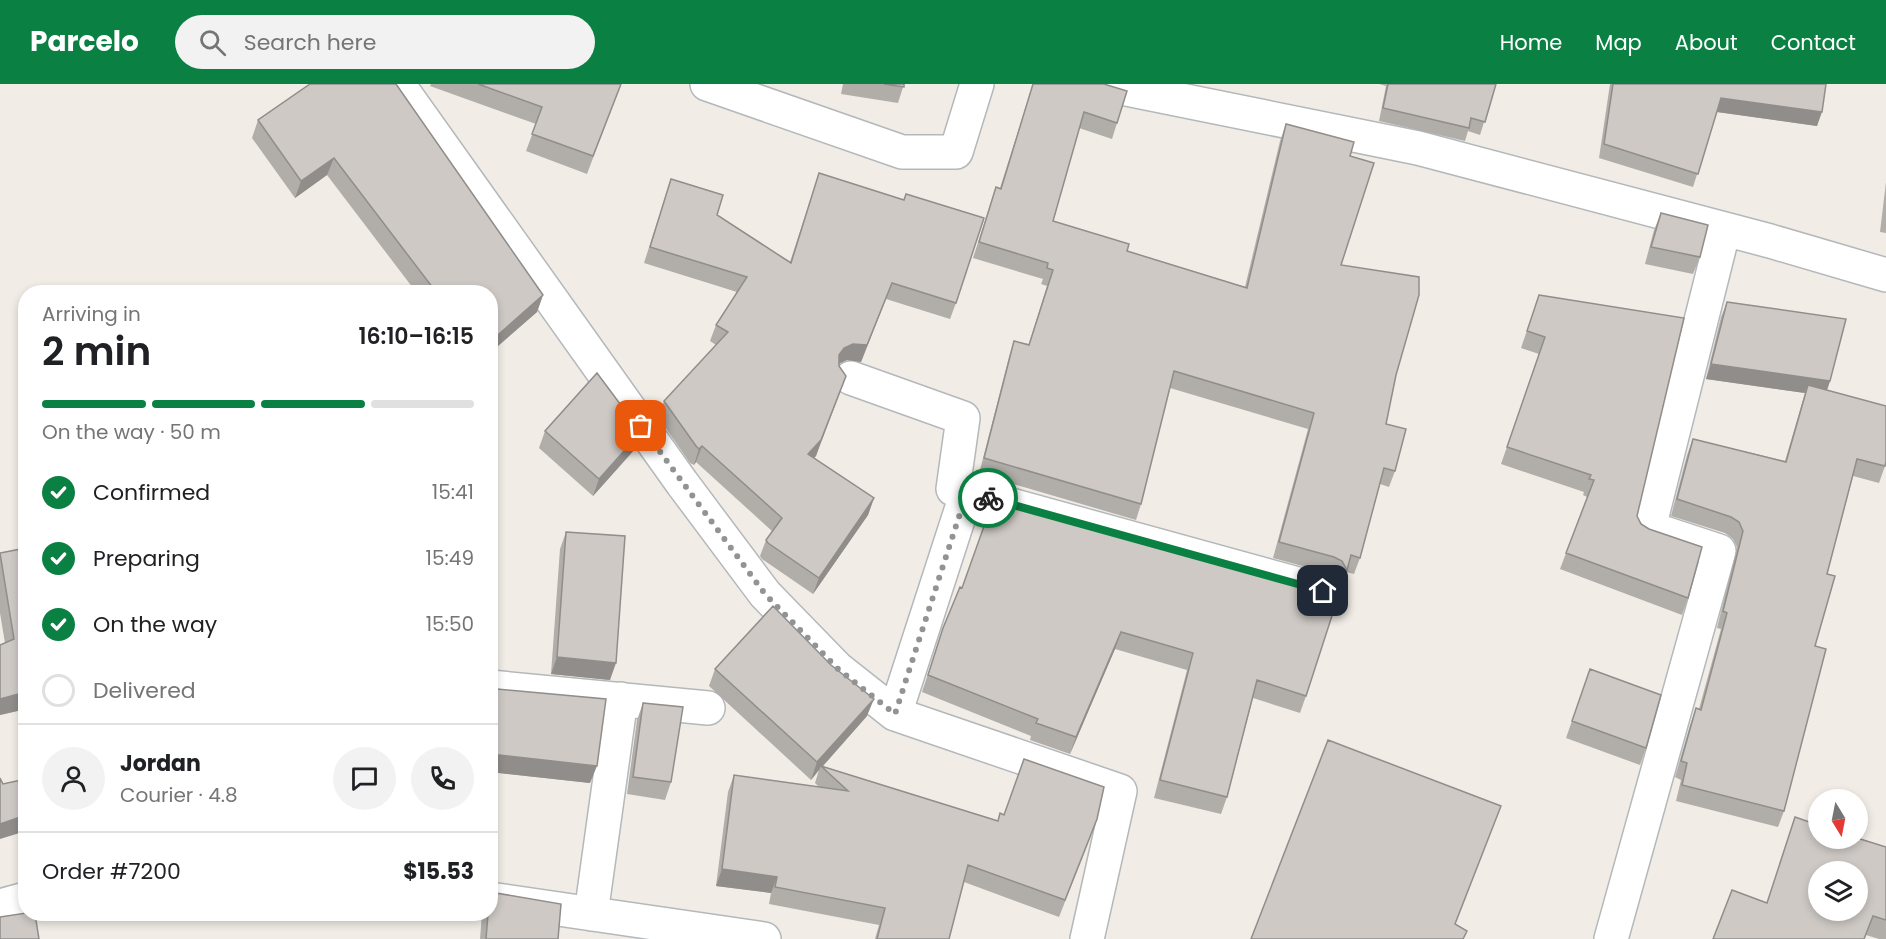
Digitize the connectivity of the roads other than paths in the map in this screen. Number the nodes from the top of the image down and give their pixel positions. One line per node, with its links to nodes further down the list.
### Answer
1 (398, 84): 13 (street)
2 (707, 84): 3 (street)
3 (977, 84)
4 (1102, 84): 5 (street)
5 (1724, 229): 6 (street); 20 (street)
6 (1886, 275)
7 (851, 378): 8 (street)
8 (967, 492): 9 (street); 13 (street)
9 (1323, 591)
10 (498, 688): 11 (street)
11 (621, 699): 12 (street); 17 (street)
12 (708, 708)
13 (895, 714): 19 (street)
14 (498, 900): 17 (street)
15 (18, 901): 16 (street)
16 (0, 906)
17 (591, 914): 18 (street)
18 (764, 939)
19 (1087, 939)
20 (1611, 939)

